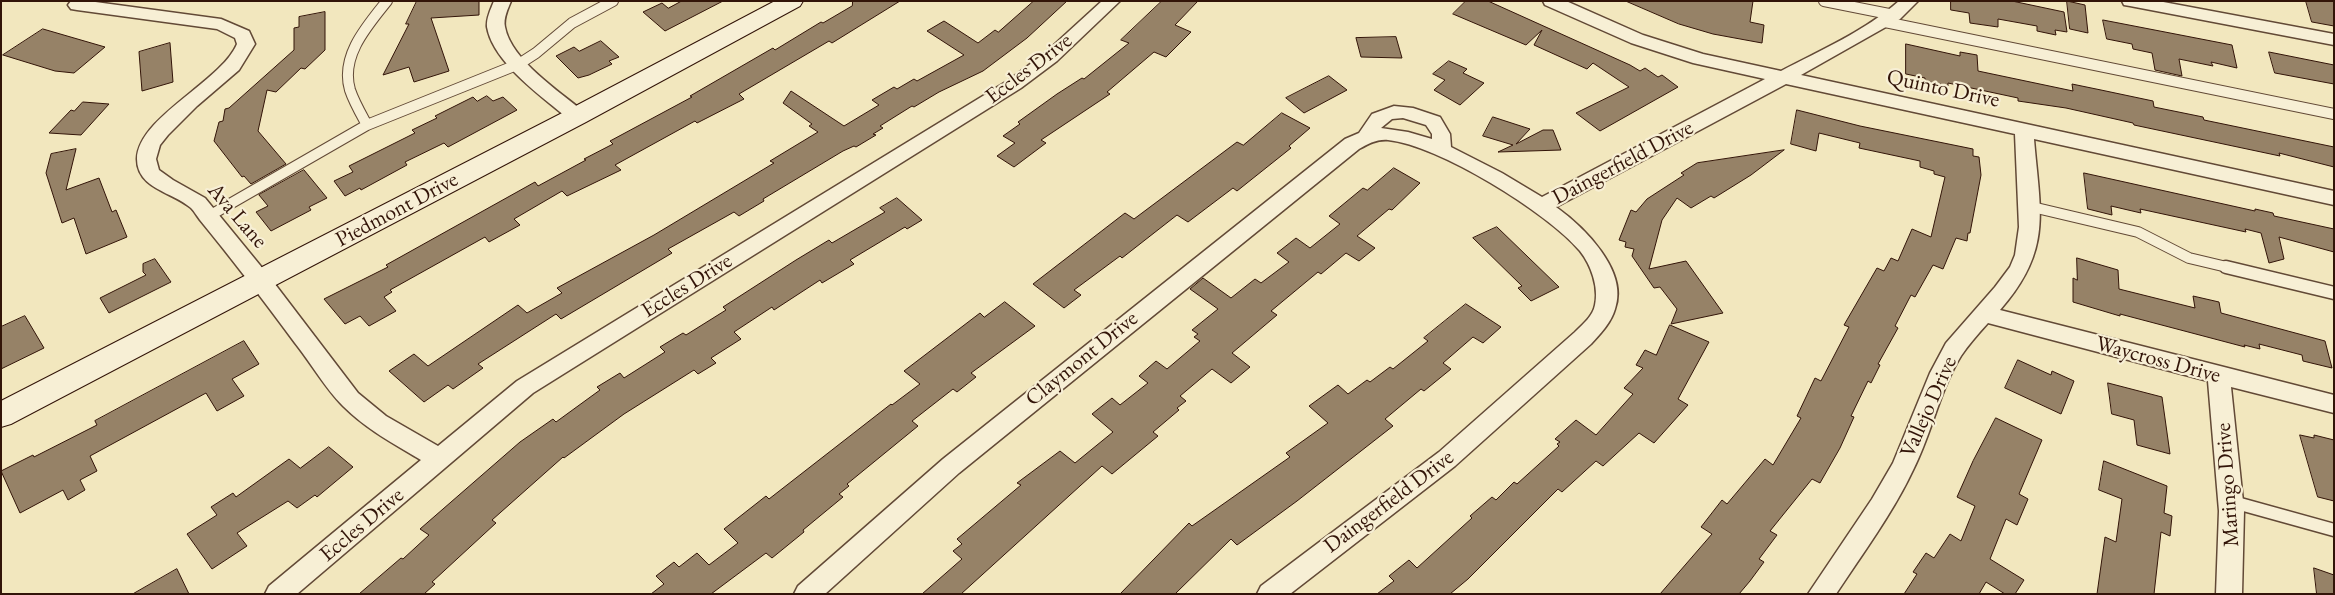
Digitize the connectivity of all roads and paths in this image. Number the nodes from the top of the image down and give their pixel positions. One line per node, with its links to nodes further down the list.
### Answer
1 (388, 1): 17 (lane)
2 (502, 1): 13 (street)
3 (613, 1): 13 (lane)
4 (792, 1): 16 (street, Piedmont Drive)
5 (1112, 1): 29 (street, Eccles Drive)
6 (1550, 1): 14 (street, Quinto Drive)
7 (1824, 1): 11 (lane)
8 (1910, 1): 11 (street, Daingerfield Drive)
9 (2130, 1): 12 (street)
10 (77, 4): 22 (street, Ava Lane)
11 (1889, 19): 14 (street, Daingerfield Drive); 15 (lane)
12 (2334, 40)
13 (518, 64): 16 (street); 17 (lane)
14 (1779, 78): 18 (street, Quinto Drive); 20 (street, Daingerfield Drive)
15 (2334, 114)
16 (577, 116): 23 (street, Piedmont Drive)
17 (367, 124): 22 (lane)
18 (2024, 131): 19 (street, Quinto Drive); 21 (street, Vallejo Drive)
19 (2334, 198)
20 (1542, 206): 33 (street, Claymont Drive); 34 (street, Daingerfield Drive)
21 (2028, 206): 24 (lane); 25 (street, Vallejo Drive)
22 (209, 216): 23 (street, Ava Lane)
23 (261, 281): 28 (street, Piedmont Drive); 29 (street, Ava Lane)
24 (2334, 292)
25 (1983, 314): 26 (street, Waycross Drive); 35 (street, Vallejo Drive)
26 (2219, 376): 27 (street, Waycross Drive); 30 (street, Maringo Drive)
27 (2334, 404)
28 (1, 415)
29 (439, 459): 32 (street, Eccles Drive)
30 (2233, 502): 31 (lane); 36 (street, Maringo Drive)
31 (2334, 530)
32 (278, 594)
33 (807, 594)
34 (1270, 594)
35 (1820, 594)
36 (2229, 594)

